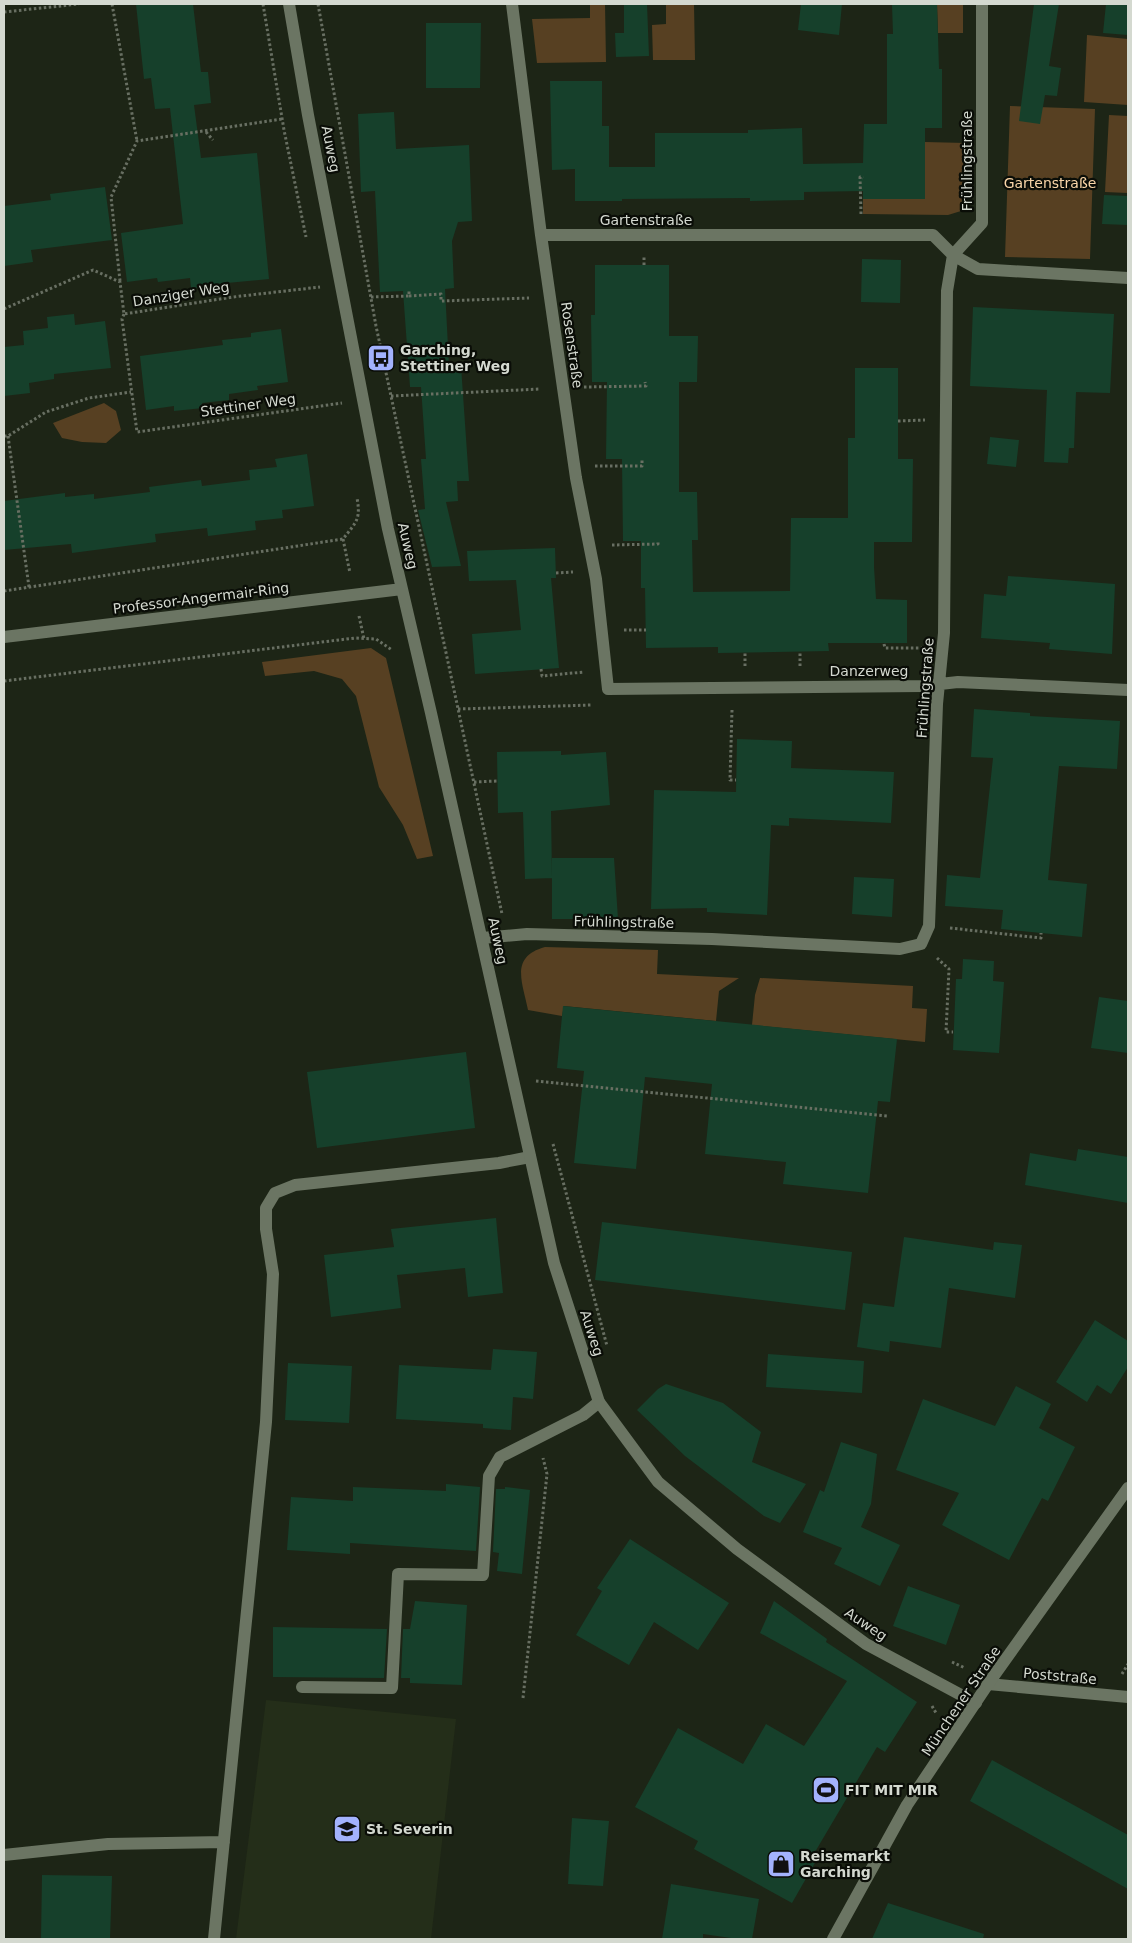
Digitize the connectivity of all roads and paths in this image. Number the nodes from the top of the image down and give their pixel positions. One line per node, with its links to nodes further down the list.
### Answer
1 (79, 4): 8 (path)
2 (112, 4): 13 (path)
3 (263, 4): 10 (path)
4 (289, 4): 9 (street, Auweg)
5 (318, 4): 26 (path)
6 (512, 4): 16 (street, Rosenstraße)
7 (982, 4): 18 (street, Frühlingstraße)
8 (4, 12)
9 (308, 115): 10 (path); 22 (street, Auweg)
10 (282, 119): 11 (path); 17 (path)
11 (206, 132): 12 (path); 13 (path)
12 (213, 140)
13 (136, 141): 21 (path)
14 (863, 178): 15 (path)
15 (861, 218)
16 (541, 235): 18 (street, Gartenstraße); 62 (street, Rosenstraße)
17 (307, 241)
18 (953, 255): 20 (street, Gartenstraße); 60 (street, Frühlingstraße)
19 (315, 278): 23 (path)
20 (1128, 278)
21 (120, 282): 28 (path, Danziger Weg); 29 (path, Danziger Weg)
22 (341, 284): 23 (path, Danziger Weg); 35 (street, Auweg)
23 (317, 288): 29 (path, Danziger Weg)
24 (409, 291): 25 (path)
25 (409, 296): 26 (path); 27 (path)
26 (371, 297): 34 (path)
27 (530, 298)
28 (4, 309)
29 (124, 314): 33 (path)
30 (645, 382): 31 (path)
31 (575, 387)
32 (540, 389): 34 (path)
33 (132, 392): 36 (path, Stettiner Weg); 40 (path)
34 (391, 396): 66 (path)
35 (363, 400): 36 (path, Stettiner Weg); 49 (street, Auweg)
36 (340, 403): 37 (path)
37 (342, 412)
38 (898, 420): 39 (path)
39 (929, 420)
40 (6, 436): 48 (path)
41 (642, 459): 42 (path)
42 (587, 465)
43 (356, 495): 48 (path)
44 (658, 541): 45 (path)
45 (603, 545)
46 (577, 572): 47 (path)
47 (556, 573)
48 (29, 587): 50 (path)
49 (402, 589): 53 (street, Professor-Angermair-Ring); 70 (street, Auweg)
50 (4, 591)
51 (620, 630): 52 (path)
52 (646, 630)
53 (4, 637)
54 (884, 644): 55 (path)
55 (927, 648)
56 (396, 652): 59 (path)
57 (541, 669): 58 (path)
58 (588, 672)
59 (4, 681)
60 (939, 684): 61 (street, Danzerweg); 63 (street, Danzerweg); 68 (street, Frühlingstraße)
61 (733, 687): 62 (street, Danzerweg); 64 (path)
62 (608, 689)
63 (1128, 690)
64 (736, 780)
65 (498, 781): 66 (path)
66 (474, 782): 67 (path)
67 (502, 914)
68 (929, 926): 69 (path); 70 (street, Frühlingstraße)
69 (1041, 933)
70 (482, 938): 80 (street, Auweg)
71 (949, 969): 72 (path)
72 (948, 996): 73 (path); 74 (path)
73 (955, 996)
74 (953, 1032)
75 (534, 1072): 76 (path)
76 (536, 1081): 77 (path); 78 (path)
77 (538, 1090)
78 (887, 1116)
79 (552, 1143): 81 (path)
80 (530, 1157): 82 (street, Auweg); 92 (street)
81 (608, 1350)
82 (599, 1402): 83 (street); 91 (street, Auweg)
83 (534, 1440): 88 (street); 90 (path)
84 (1128, 1488): 87 (street, Münchener Straße)
85 (948, 1661): 86 (path)
86 (965, 1668)
87 (988, 1684): 89 (street, Poststraße); 91 (street, Münchener Straße)
88 (302, 1687)
89 (1128, 1697)
90 (523, 1698)
91 (976, 1703): 95 (street, Münchener Straße)
92 (224, 1842): 93 (street); 94 (street)
93 (4, 1855)
94 (214, 1939)
95 (833, 1939)

